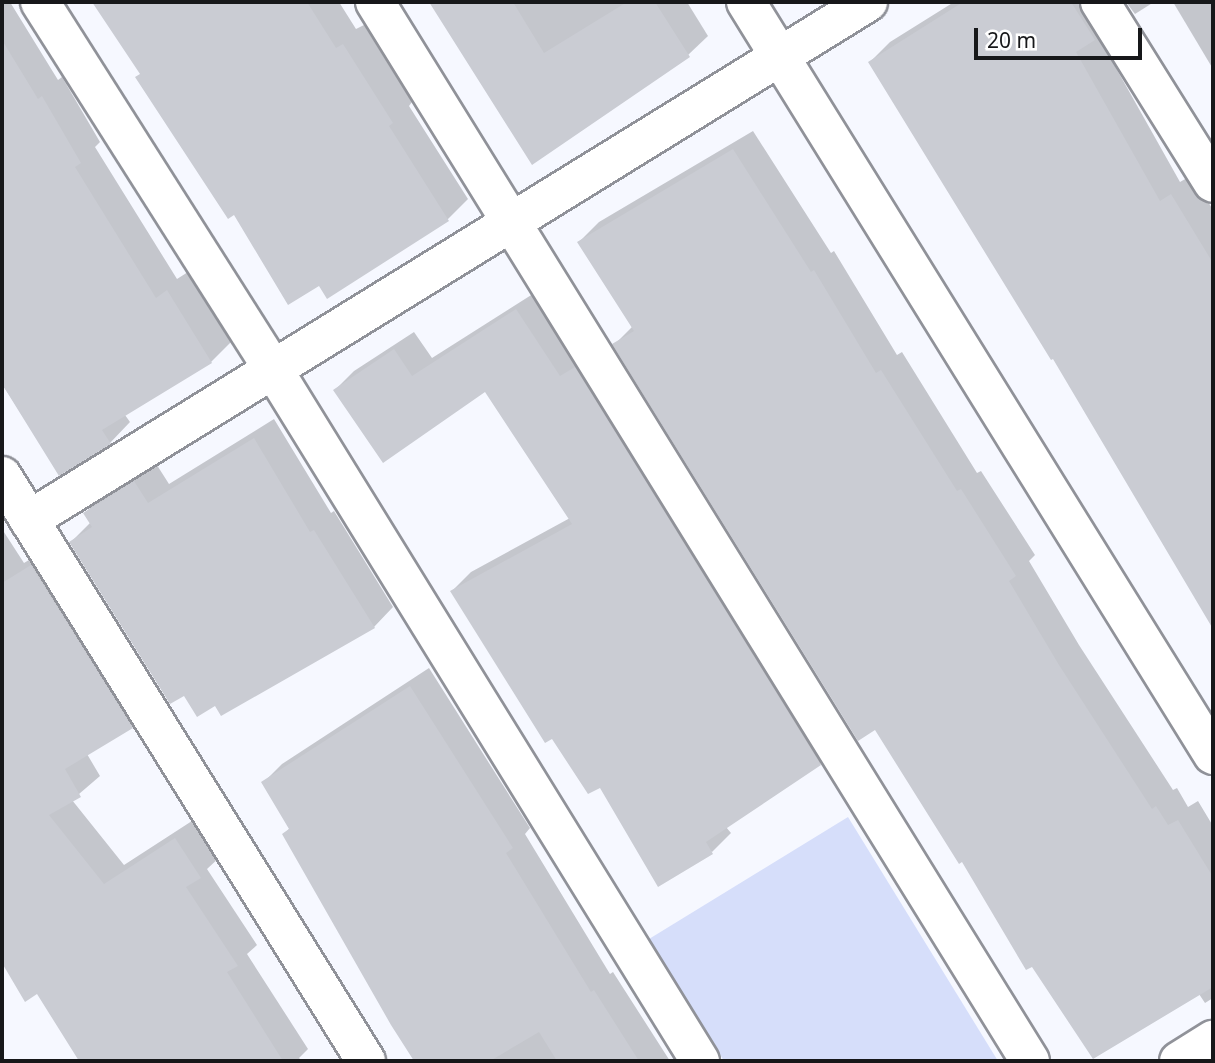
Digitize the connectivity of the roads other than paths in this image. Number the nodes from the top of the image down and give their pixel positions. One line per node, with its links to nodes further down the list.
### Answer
1 (40, 2): 9 (street)
2 (375, 2): 8 (street)
3 (746, 2): 6 (street)
4 (868, 2): 6 (street)
5 (1100, 2): 7 (street)
6 (779, 56): 8 (street); 12 (street)
7 (1213, 183)
8 (509, 223): 9 (street); 16 (street)
9 (273, 369): 11 (street); 15 (street)
10 (2, 476): 11 (street)
11 (29, 520): 14 (street)
12 (1213, 755)
13 (1213, 1040): 17 (street)
14 (366, 1061)
15 (700, 1061)
16 (1030, 1061)
17 (1179, 1061)

